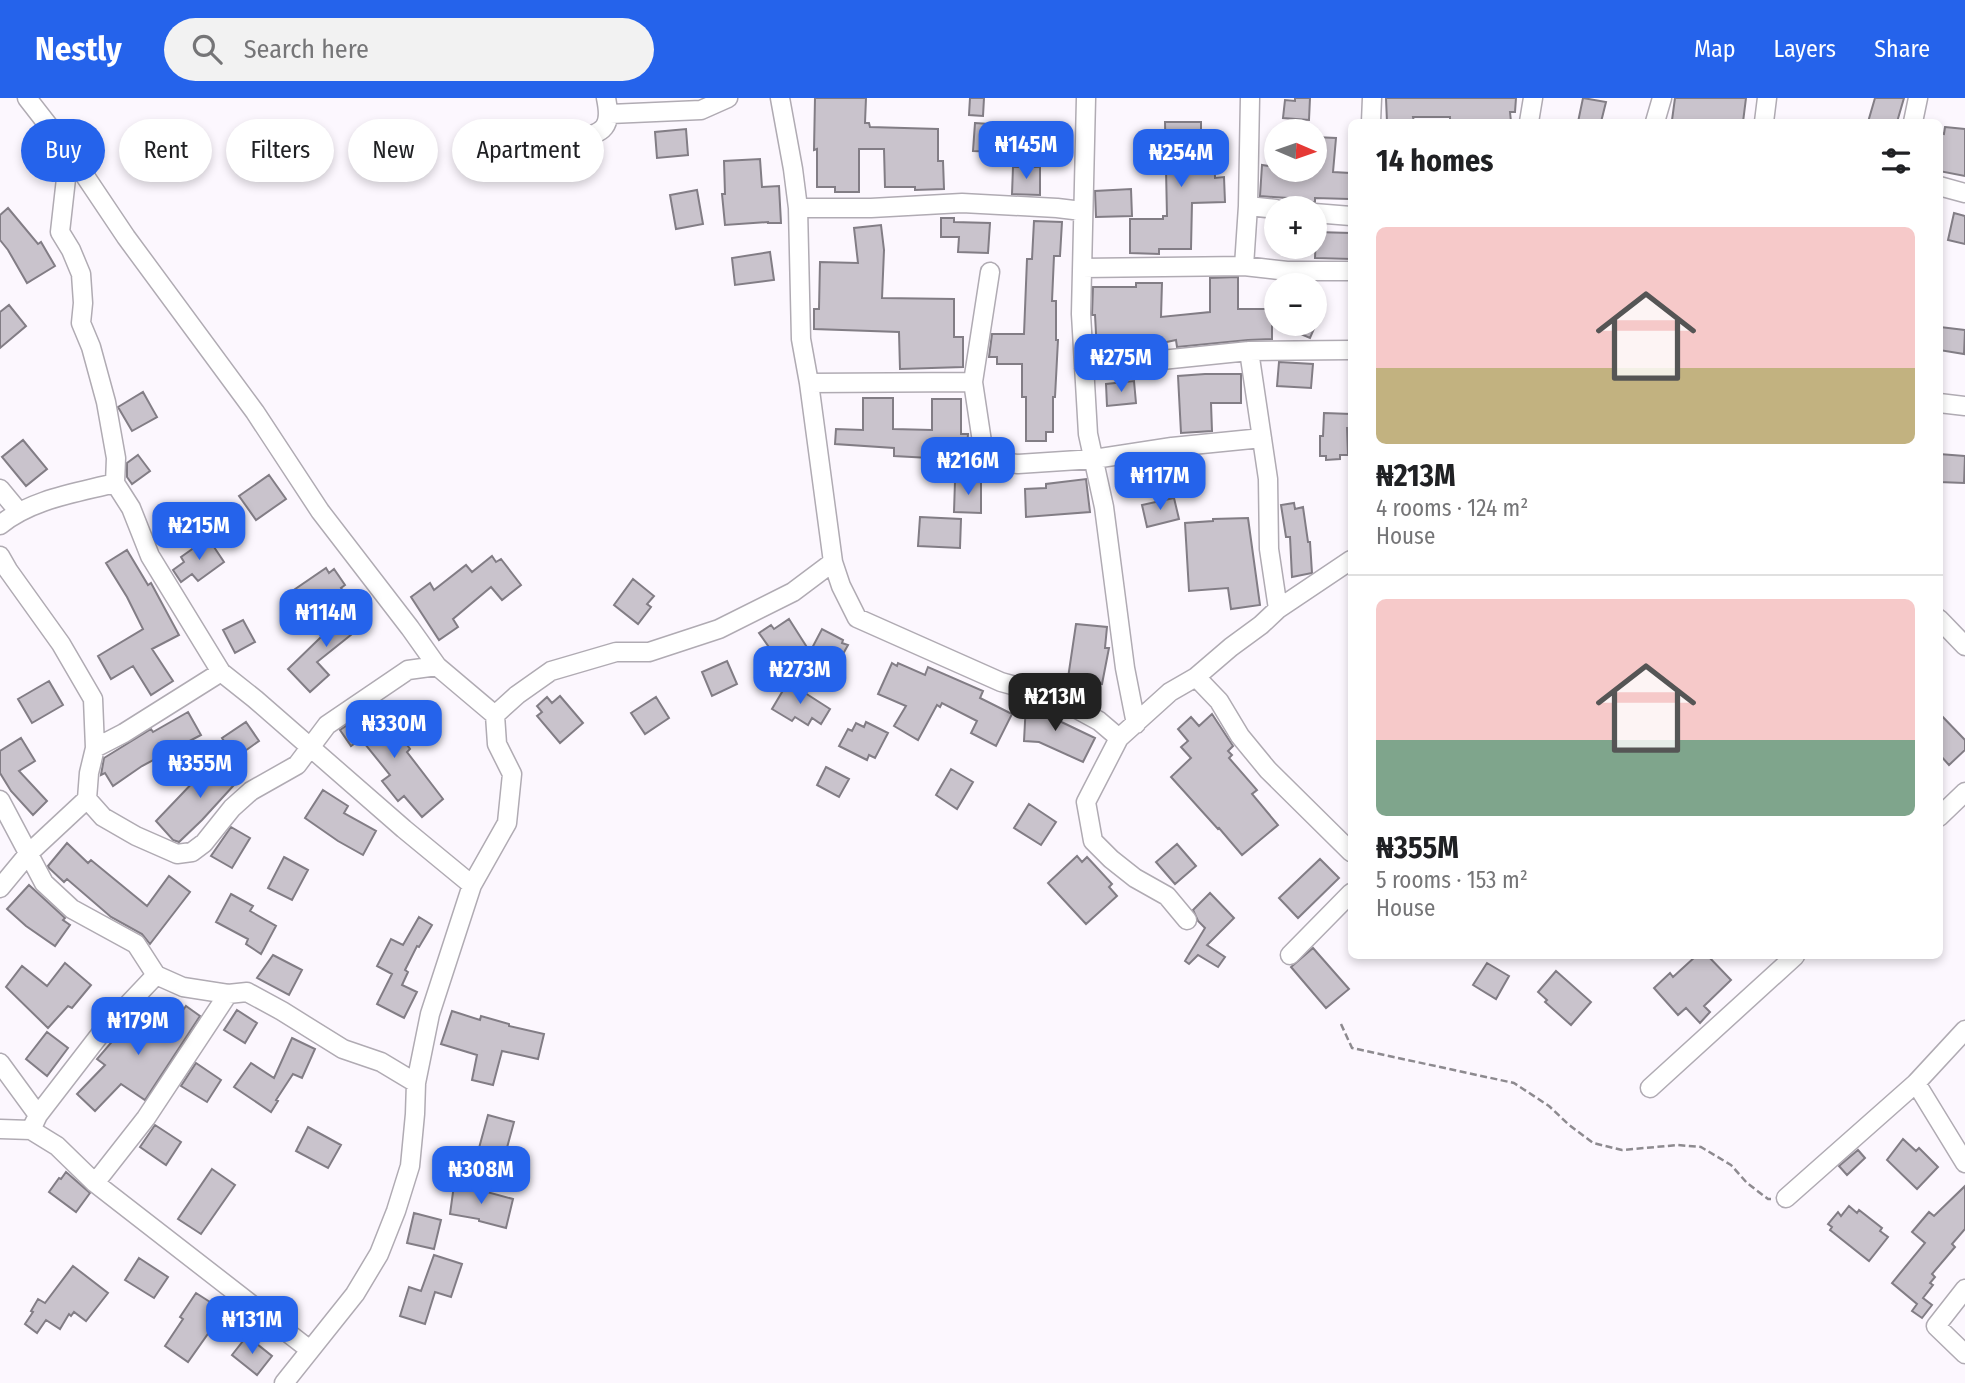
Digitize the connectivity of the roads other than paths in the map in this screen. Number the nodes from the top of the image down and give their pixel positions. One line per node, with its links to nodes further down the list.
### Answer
1 (27, 98): 12 (street)
2 (729, 98): 11 (street)
3 (780, 98): 24 (street)
4 (1086, 98): 26 (street)
5 (1250, 98): 23 (street)
6 (1373, 98): 13 (street)
7 (1533, 98): 14 (street)
8 (1662, 98): 15 (street)
9 (1767, 98): 16 (street)
10 (1918, 98): 17 (street)
11 (608, 106): 18 (street)
12 (43, 119)
13 (1371, 119)
14 (1530, 119)
15 (1656, 119)
16 (1764, 119)
17 (1914, 119)
18 (604, 128)
19 (66, 182): 42 (street)
20 (89, 182): 52 (street)
21 (1943, 188): 22 (street)
22 (1965, 193)
23 (1248, 206): 25 (street); 29 (street)
24 (798, 208): 26 (street); 37 (street)
25 (1264, 208)
26 (1082, 211): 30 (street)
27 (1327, 214): 28 (street)
28 (1348, 216)
29 (1244, 266): 30 (street); 31 (street)
30 (1082, 268): 35 (street)
31 (1348, 271)
32 (990, 272): 36 (street)
33 (1348, 350): 34 (street)
34 (1249, 351): 35 (street); 40 (street)
35 (1084, 368): 41 (street)
36 (973, 382): 37 (street); 41 (street)
37 (810, 383): 47 (street)
38 (1943, 403): 39 (street)
39 (1965, 406)
40 (1262, 438): 41 (street); 49 (street)
41 (1094, 459): 56 (street)
42 (115, 483): 44 (street); 53 (street)
43 (0, 489): 44 (street)
44 (19, 512): 45 (street)
45 (0, 525)
46 (0, 556): 59 (street)
47 (833, 562): 55 (street); 57 (street)
48 (1348, 562): 49 (street)
49 (1278, 609): 54 (street)
50 (1943, 623): 51 (street)
51 (1965, 646)
52 (437, 666): 55 (street); 58 (street)
53 (221, 672): 58 (street); 59 (street)
54 (1196, 677): 56 (street); 64 (street)
55 (495, 715): 66 (street)
56 (1136, 724): 57 (street)
57 (1119, 738): 69 (street)
58 (310, 747): 61 (street); 66 (street)
59 (95, 748): 61 (street)
60 (1965, 792): 63 (street)
61 (87, 799): 65 (street)
62 (0, 800): 65 (street)
63 (1943, 813)
64 (1348, 849)
65 (29, 853): 67 (street); 72 (street)
66 (472, 885): 76 (street)
67 (0, 888)
68 (1348, 896): 70 (street)
69 (1187, 920)
70 (1290, 955)
71 (1791, 959): 78 (street)
72 (156, 975): 73 (street); 79 (street)
73 (228, 994): 76 (street); 82 (street)
74 (1965, 1030): 77 (street)
75 (0, 1063): 79 (street)
76 (416, 1083): 85 (street)
77 (1916, 1083): 81 (street); 83 (street)
78 (1650, 1088)
79 (35, 1122): 80 (street); 82 (street)
80 (0, 1129)
81 (1965, 1163)
82 (95, 1182): 85 (street)
83 (1786, 1198)
84 (1965, 1289): 86 (street)
85 (310, 1350): 87 (street)
86 (1965, 1354)
87 (284, 1383)

